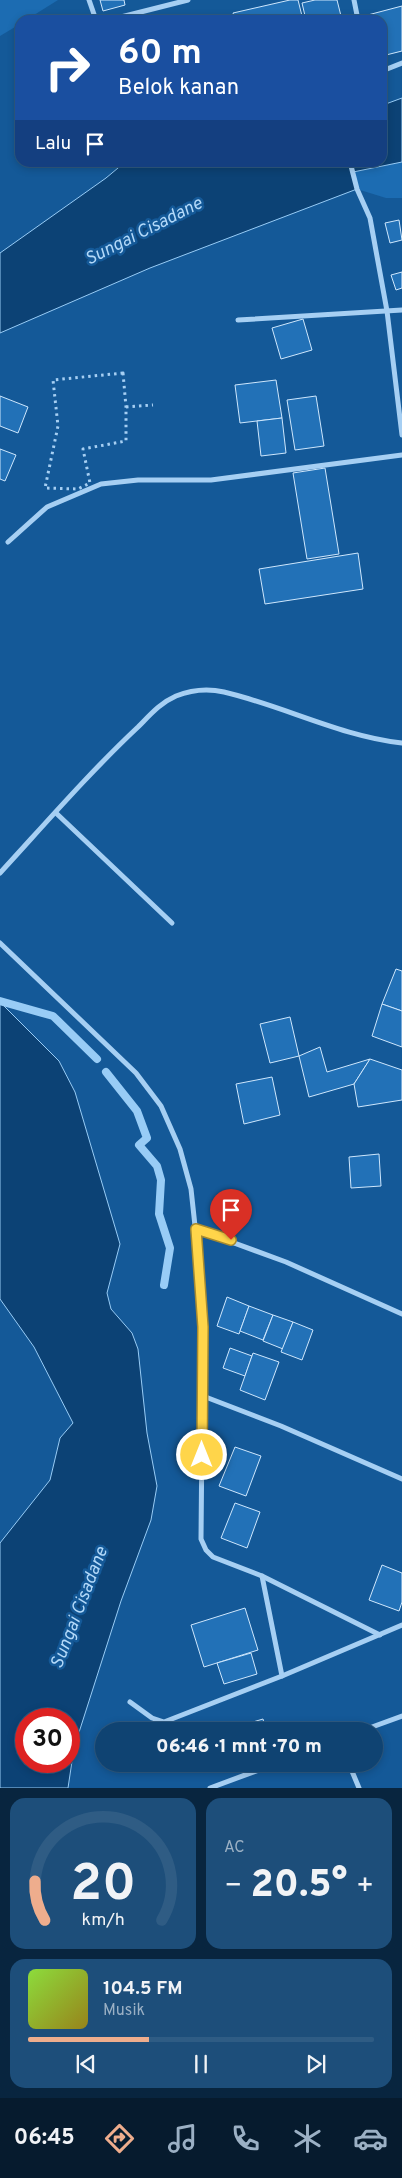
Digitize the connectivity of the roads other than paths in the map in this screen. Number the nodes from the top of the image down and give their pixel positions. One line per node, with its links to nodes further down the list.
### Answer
1 (89, 0): 4 (street)
2 (188, 0): 5 (street)
3 (354, 0): 6 (street)
4 (94, 15)
5 (129, 15)
6 (357, 15)
7 (402, 63): 8 (street)
8 (387, 69)
9 (351, 167): 10 (street)
10 (387, 310): 11 (street); 12 (street); 13 (street)
11 (402, 310)
12 (238, 320)
13 (402, 435)
14 (402, 455): 15 (street)
15 (8, 542)
16 (402, 743): 17 (street)
17 (56, 813): 18 (street); 19 (street)
18 (0, 874)
19 (172, 923)
20 (0, 943): 21 (street)
21 (196, 1229): 22 (street); 23 (street)
22 (402, 1314)
23 (203, 1396): 24 (street); 25 (street)
24 (402, 1479)
25 (262, 1576): 27 (street); 28 (street)
26 (402, 1625): 27 (street)
27 (380, 1635): 28 (street)
28 (282, 1676): 29 (street)
29 (130, 1702)
30 (402, 1716): 31 (street)
31 (383, 1723)
32 (253, 1772): 34 (street)
33 (352, 1772): 35 (street)
34 (210, 1788)
35 (359, 1788)

